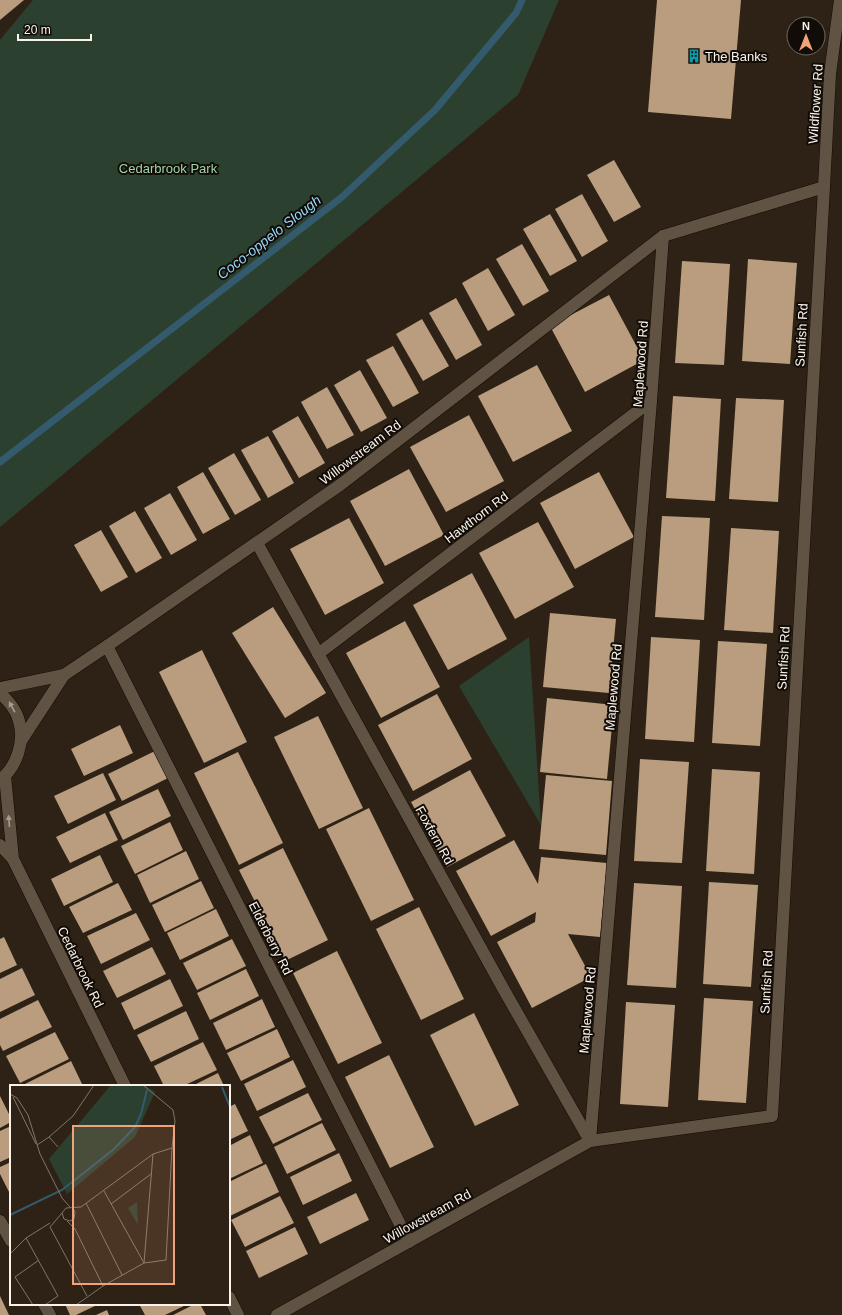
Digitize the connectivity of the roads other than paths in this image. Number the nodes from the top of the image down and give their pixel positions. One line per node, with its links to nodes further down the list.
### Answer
1 (840, 0): 2 (street, Wildflower Rd)
2 (824, 187): 3 (street); 16 (street, Sunfish Rd)
3 (663, 236): 4 (street, Maplewood Rd); 5 (street, Willowstream Rd)
4 (651, 401): 7 (street, Hawthorn Rd); 16 (street, Maplewood Rd)
5 (257, 543): 6 (street, Willowstream Rd); 7 (street, Foxfern Rd)
6 (107, 646): 8 (street, Willowstream Rd); 19 (street, Elderberry Rd)
7 (318, 654): 16 (street, Foxfern Rd)
8 (64, 675): 9 (street); 11 (street)
9 (0, 688)
10 (0, 693): 11 (street, one-way to 10)
11 (21, 741): 12 (street)
12 (3, 778): 14 (street, one-way to 12)
13 (0, 845): 14 (street)
14 (13, 859): 15 (street, Cedarbrook Rd)
15 (125, 1085)
16 (590, 1141): 19 (street, Willowstream Rd)
17 (0, 1220): 18 (street)
18 (10, 1239)
19 (409, 1242): 24 (street, Willowstream Rd)
20 (230, 1300): 23 (street)
21 (45, 1305): 22 (street)
22 (50, 1315)
23 (238, 1315)
24 (277, 1315)

